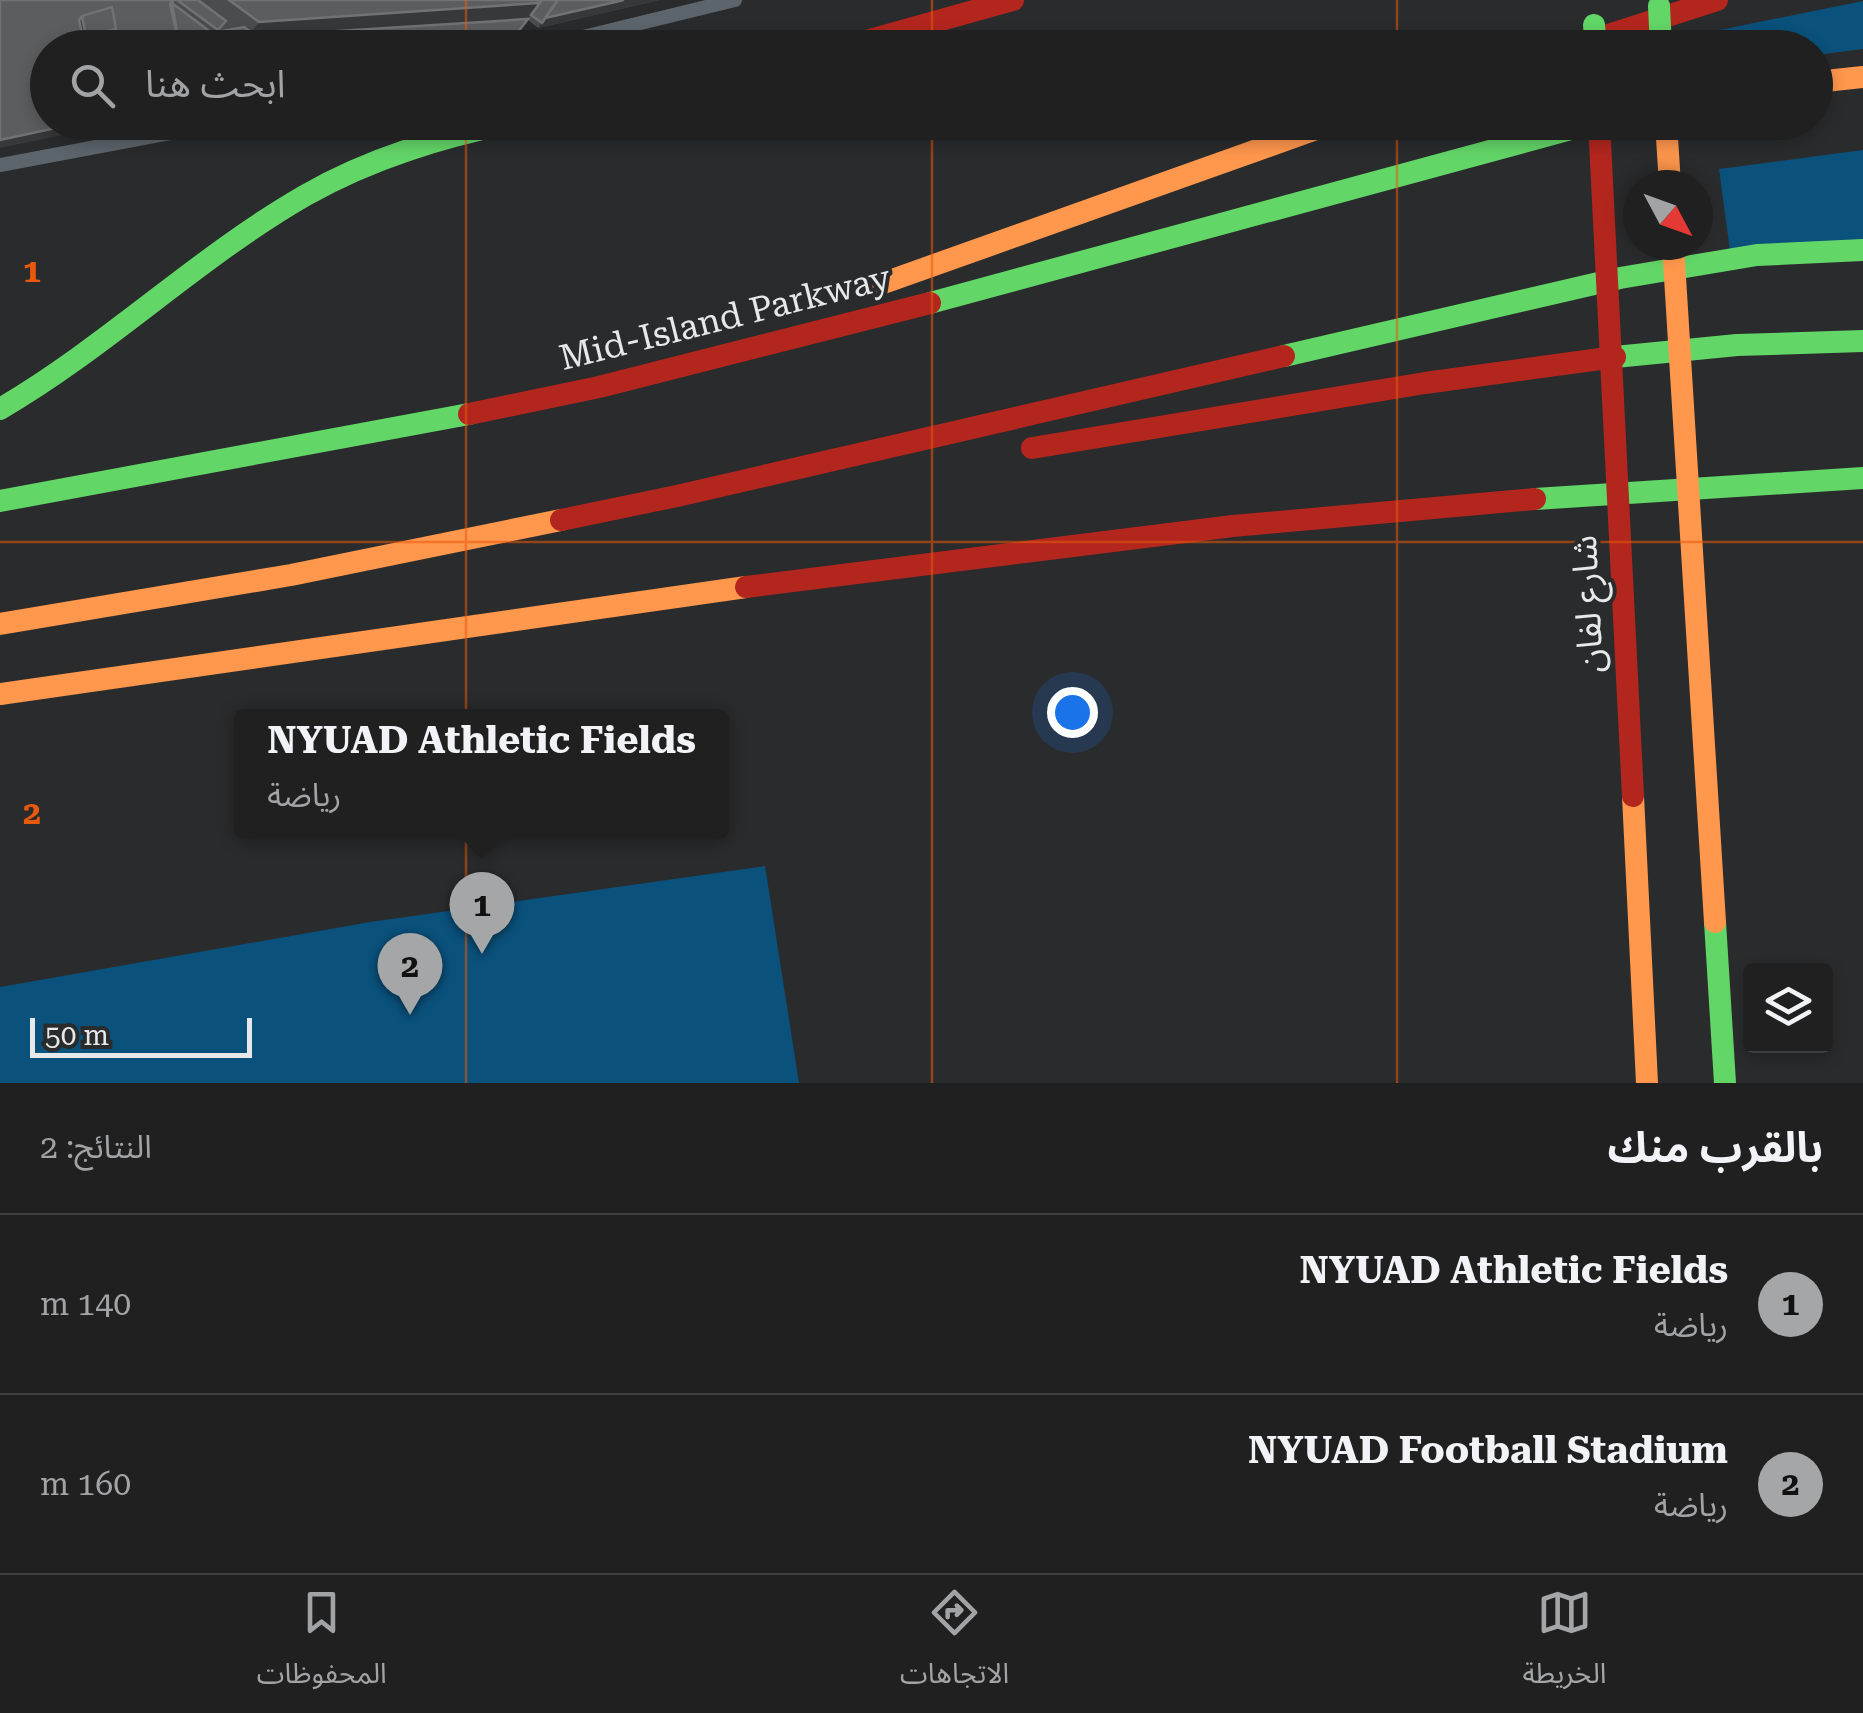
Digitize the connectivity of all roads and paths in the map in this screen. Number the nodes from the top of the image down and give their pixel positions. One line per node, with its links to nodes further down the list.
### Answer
1 (735, 0): 6 (lane)
2 (1013, 0): 7 (main road)
3 (1594, 0): 8 (main road, bridge)
4 (1658, 0): 10 (main road, bridge)
5 (1716, 0): 9 (main road)
6 (612, 30)
7 (906, 30)
8 (1595, 30)
9 (1624, 30)
10 (1660, 30)
11 (1863, 77): 12 (main road)
12 (1833, 80)
13 (133, 140): 19 (lane)
14 (434, 140): 27 (main road)
15 (1285, 140): 23 (main road)
16 (1531, 140): 26 (main road, Mid-Island Parkway)
17 (1599, 140): 35 (main road, شارع لفان, bridge)
18 (1667, 140): 20 (main road)
19 (0, 165)
20 (1669, 170)
21 (1863, 250): 31 (main road)
22 (1674, 260): 36 (main road, bridge)
23 (853, 293)
24 (798, 313): 26 (main road)
25 (1863, 341): 28 (main road)
26 (599, 386): 32 (main road, Mid-Island Parkway)
27 (0, 409)
28 (1010, 452)
29 (894, 470): 31 (main road)
30 (1863, 478): 34 (main road)
31 (677, 496): 33 (main road)
32 (0, 502)
33 (0, 624)
34 (0, 694)
35 (1646, 1083)
36 (1724, 1083)

